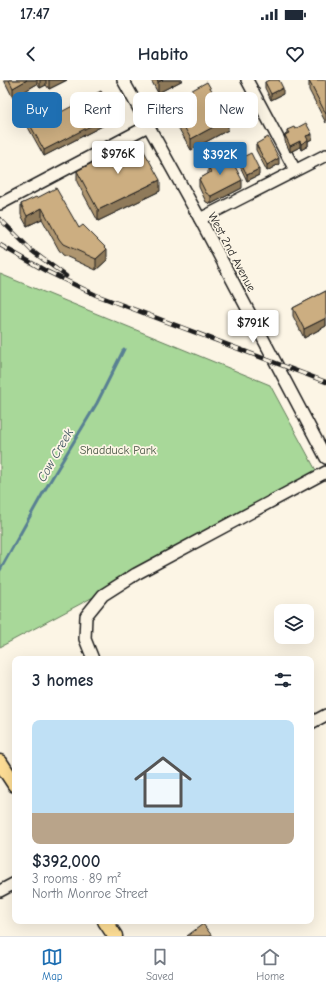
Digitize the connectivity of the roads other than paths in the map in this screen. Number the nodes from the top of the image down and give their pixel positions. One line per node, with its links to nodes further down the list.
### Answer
1 (123, 80): 3 (street, West 2nd Avenue)
2 (247, 80): 7 (street)
3 (133, 98)
4 (144, 128): 8 (street)
5 (149, 128): 9 (street, West 2nd Avenue)
6 (326, 154): 7 (street)
7 (295, 170): 9 (street)
8 (0, 204)
9 (200, 220): 10 (street, West 2nd Avenue)
10 (326, 458)
11 (326, 472): 12 (street)
12 (92, 656)
13 (326, 715): 14 (street)
14 (314, 721)
15 (0, 762): 16 (main road)
16 (12, 780)
17 (12, 885): 18 (street)
18 (0, 891)
19 (107, 924): 20 (main road)
20 (115, 936)

